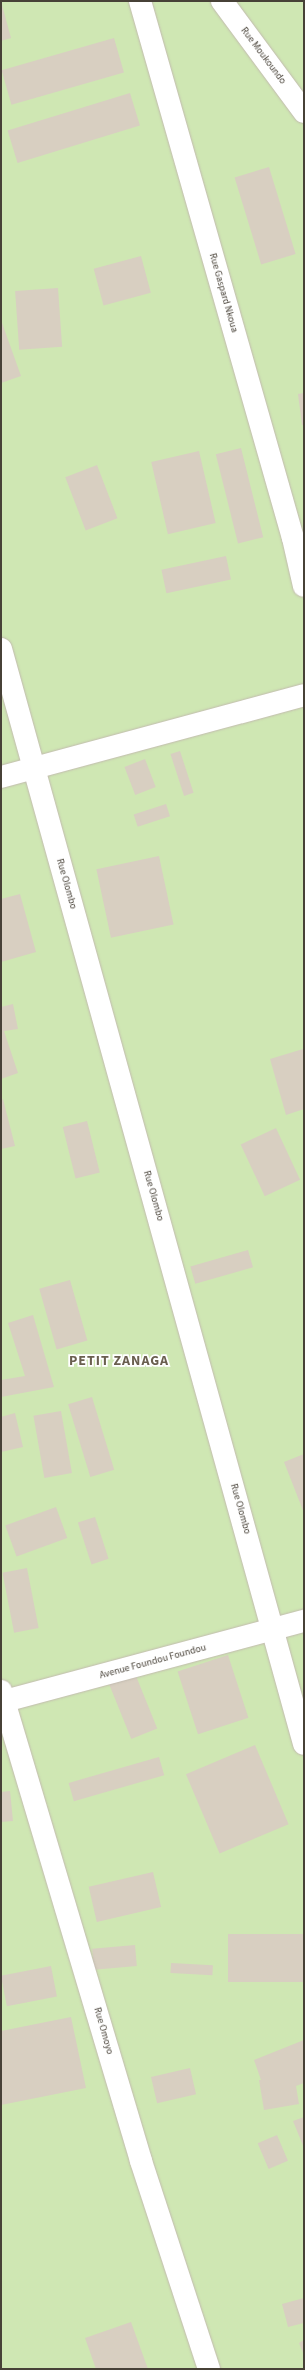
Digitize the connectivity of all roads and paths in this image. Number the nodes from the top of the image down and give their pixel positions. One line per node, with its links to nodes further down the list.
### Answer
1 (140, 1): 4 (street, Rue Gaspard Nkoua)
2 (222, 1): 3 (street, Rue Moukoundo)
3 (304, 112)
4 (298, 536): 5 (street, Rue Gaspard Nkoua)
5 (304, 586)
6 (1, 649): 8 (street, Rue Olombo)
7 (304, 695): 8 (street)
8 (34, 769): 9 (street); 11 (street, Rue Olombo)
9 (1, 777)
10 (304, 1621): 11 (street, Avenue Foundou Foundou)
11 (274, 1630): 12 (street, Avenue Foundou Foundou); 13 (street, Rue Olombo)
12 (2, 1698): 14 (street, Rue Omoyo)
13 (304, 1744)
14 (209, 2369)

